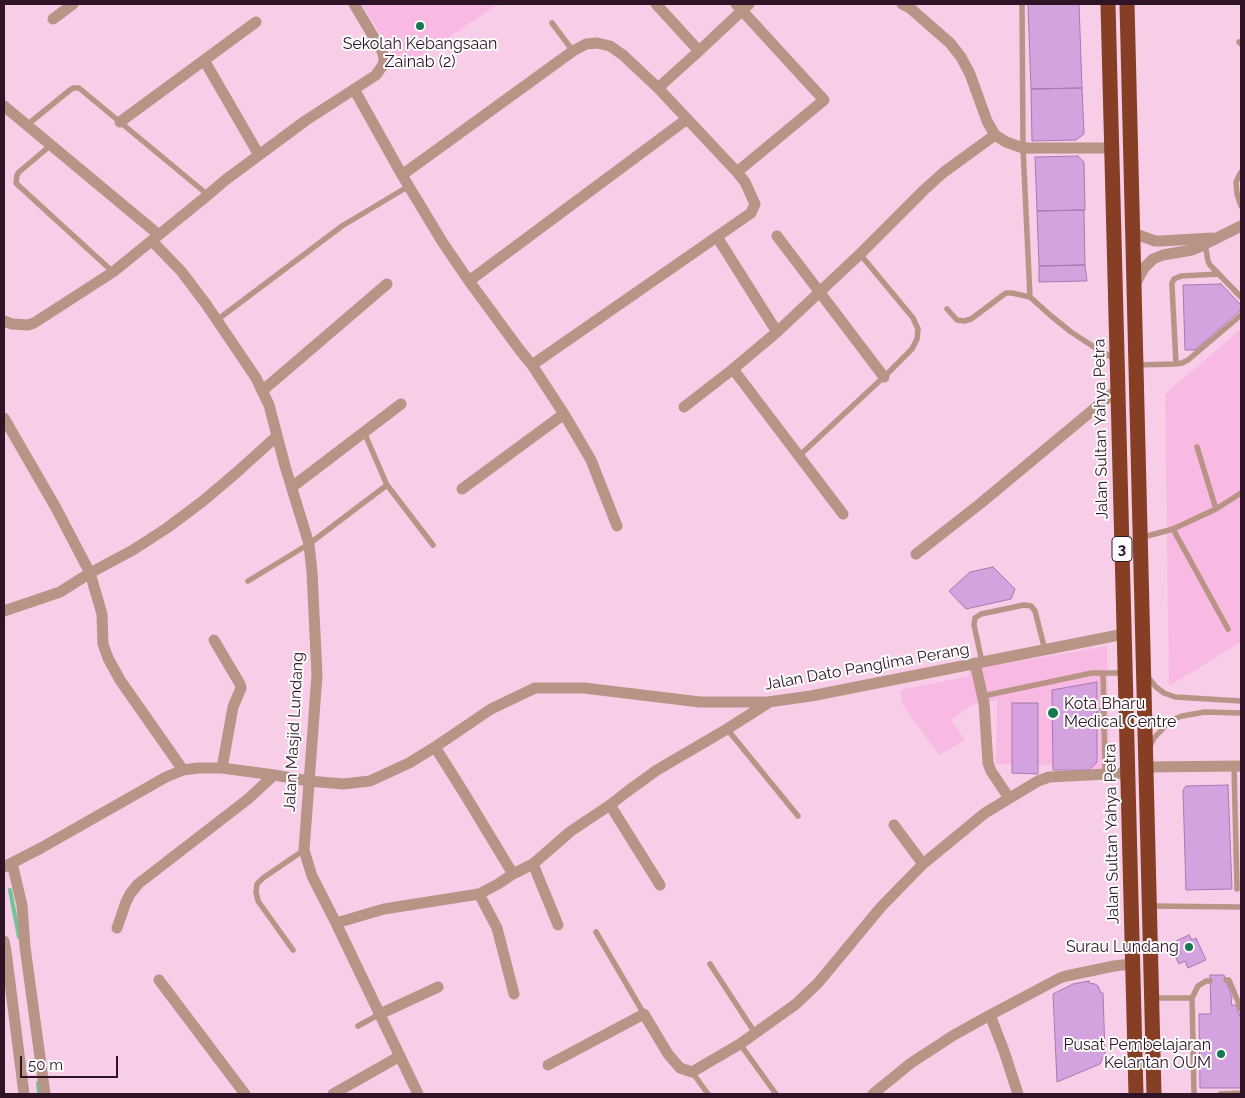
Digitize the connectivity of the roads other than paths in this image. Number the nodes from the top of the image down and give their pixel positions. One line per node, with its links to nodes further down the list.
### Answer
1 (74, 4): 9 (street)
2 (354, 4): 16 (street)
3 (656, 4): 13 (street)
4 (902, 4): 21 (street)
5 (1022, 4): 23 (lane)
6 (1108, 4): 24 (highway, Jalan Sultan Yahya Petra / 3)
7 (1127, 4): 33 (highway, 3)
8 (742, 6): 13 (street); 26 (street)
9 (53, 19)
10 (256, 22): 14 (street)
11 (552, 23): 12 (lane)
12 (573, 51): 15 (street); 28 (street)
13 (699, 51): 15 (street)
14 (204, 60): 19 (street); 25 (street)
15 (658, 88): 18 (street)
16 (354, 90): 25 (street); 28 (street)
17 (4, 106): 20 (street, Jalan Masjid Lundang)
18 (687, 119): 26 (street); 42 (street)
19 (120, 122): 20 (lane); 30 (lane)
20 (27, 125): 22 (street, Jalan Masjid Lundang)
21 (995, 135): 23 (street); 39 (street)
22 (51, 145): 37 (street, Jalan Masjid Lundang); 40 (lane)
23 (1023, 148): 24 (street); 46 (lane)
24 (1112, 148): 53 (highway, Jalan Sultan Yahya Petra / 3)
25 (259, 156): 30 (street)
26 (737, 172): 35 (street)
27 (1241, 172): 31 (lane)
28 (402, 175): 29 (street)
29 (409, 186): 42 (street); 50 (lane)
30 (208, 196): 37 (street)
31 (1241, 206)
32 (1241, 226): 36 (street)
33 (1133, 233): 36 (street); 44 (highway, 3)
34 (777, 236): 45 (street)
35 (717, 237): 52 (street); 55 (street)
36 (1219, 237): 38 (street)
37 (155, 238): 40 (street); 50 (street, Jalan Masjid Lundang)
38 (1205, 244): 41 (lane); 44 (street)
39 (860, 254): 45 (street); 58 (lane)
40 (113, 272): 51 (street)
41 (1219, 274): 47 (lane); 54 (lane)
42 (469, 281): 55 (street)
43 (387, 284): 60 (street)
44 (1134, 286): 56 (highway, 3)
45 (819, 293): 52 (street); 58 (street)
46 (1030, 297): 48 (lane); 53 (lane)
47 (1241, 297)
48 (948, 309)
49 (1241, 315): 54 (lane)
50 (217, 320): 60 (street, Jalan Masjid Lundang)
51 (4, 321)
52 (777, 332): 57 (street)
53 (1117, 360): 59 (highway, Jalan Sultan Yahya Petra / 3)
54 (1176, 364): 56 (lane)
55 (532, 366): 63 (street)
56 (1136, 366): 77 (highway, 3)
57 (733, 369): 62 (street); 68 (street)
58 (884, 377): 68 (lane)
59 (1118, 389): 80 (street); 85 (highway, Jalan Sultan Yahya Petra / 3)
60 (262, 391): 66 (street, Jalan Masjid Lundang)
61 (401, 404): 65 (street)
62 (684, 407)
63 (564, 414): 71 (street); 75 (street)
64 (4, 418): 81 (street)
65 (364, 432): 69 (lane); 70 (street)
66 (277, 436): 70 (street, Jalan Masjid Lundang); 81 (street)
67 (1197, 447): 73 (lane)
68 (799, 456): 74 (street)
69 (387, 485): 78 (lane); 79 (lane)
70 (292, 487): 78 (street, Jalan Masjid Lundang)
71 (462, 489)
72 (1241, 493): 73 (lane)
73 (1216, 509): 76 (lane)
74 (843, 514)
75 (617, 526)
76 (1173, 529): 77 (lane); 84 (lane)
77 (1140, 538): 89 (highway, 3)
78 (309, 544): 82 (lane); 105 (street, Jalan Masjid Lundang)
79 (433, 544)
80 (916, 554)
81 (90, 573): 83 (street); 101 (street)
82 (248, 581)
83 (4, 611)
84 (1228, 629)
85 (1124, 634): 87 (street, Jalan Dato Panglima Perang); 91 (highway, Jalan Sultan Yahya Petra / 3)
86 (214, 640): 100 (street)
87 (1044, 650): 88 (street, Jalan Dato Panglima Perang); 88 (lane)
88 (979, 663): 92 (street); 94 (street, Jalan Dato Panglima Perang)
89 (1144, 670): 93 (lane); 98 (highway, 3)
90 (1103, 673): 91 (lane); 92 (lane); 103 (lane)
91 (1125, 673): 102 (highway, Jalan Sultan Yahya Petra / 3)
92 (983, 696): 106 (street)
93 (1241, 701)
94 (768, 702): 96 (street); 97 (street, Jalan Dato Panglima Perang)
95 (1241, 713): 98 (lane)
96 (727, 729): 107 (street); 108 (lane)
97 (435, 747): 105 (street, Jalan Dato Panglima Perang); 114 (street)
98 (1146, 763): 99 (street); 118 (highway, 3)
99 (1238, 766): 116 (lane)
100 (222, 768): 101 (street, Jalan Dato Panglima Perang); 104 (street, Jalan Dato Panglima Perang)
101 (183, 770): 113 (street, Jalan Dato Panglima Perang)
102 (1128, 773): 103 (street); 127 (highway, Jalan Sultan Yahya Petra / 3)
103 (1105, 774): 106 (street)
104 (274, 775): 105 (street, Jalan Dato Panglima Perang); 122 (street)
105 (309, 781): 110 (street, Jalan Masjid Lundang)
106 (1009, 798): 112 (street)
107 (610, 806): 111 (street); 115 (street)
108 (798, 816)
109 (894, 825): 112 (street)
110 (304, 850): 120 (street, Jalan Masjid Lundang); 125 (lane)
111 (533, 864): 114 (street); 121 (street)
112 (923, 864): 140 (street)
113 (8, 865): 147 (street)
114 (513, 874): 117 (street)
115 (660, 885)
116 (1237, 889)
117 (480, 894): 120 (street); 132 (street)
118 (1149, 906): 119 (lane); 133 (highway, 3)
119 (1241, 907)
120 (336, 923): 136 (street, Jalan Masjid Lundang)
121 (558, 924)
122 (117, 928)
123 (596, 932): 137 (lane)
124 (4, 941): 146 (street)
125 (293, 950)
126 (710, 964): 140 (lane)
127 (1132, 964): 138 (street); 155 (highway, Jalan Sultan Yahya Petra / 3)
128 (159, 980): 148 (street)
129 (1226, 980): 135 (lane)
130 (1210, 981): 134 (lane)
131 (438, 987): 136 (street)
132 (514, 994)
133 (1152, 998): 134 (lane); 156 (highway, 3)
134 (1192, 998): 157 (lane)
135 (1241, 1009)
136 (380, 1014): 139 (lane); 142 (street, Jalan Masjid Lundang)
137 (644, 1014): 143 (street); 144 (street)
138 (990, 1015): 153 (street); 154 (street)
139 (358, 1026)
140 (756, 1034): 141 (street)
141 (740, 1044): 144 (street); 152 (lane)
142 (400, 1056): 149 (street); 150 (street, Jalan Masjid Lundang)
143 (548, 1065)
144 (692, 1072): 151 (lane)
145 (1241, 1093): 158 (lane)
146 (24, 1094)
147 (45, 1094)
148 (245, 1094)
149 (333, 1094)
150 (418, 1094)
151 (708, 1094)
152 (776, 1094)
153 (873, 1094)
154 (1018, 1094)
155 (1136, 1094)
156 (1154, 1094)
157 (1194, 1094)
158 (1220, 1094)

